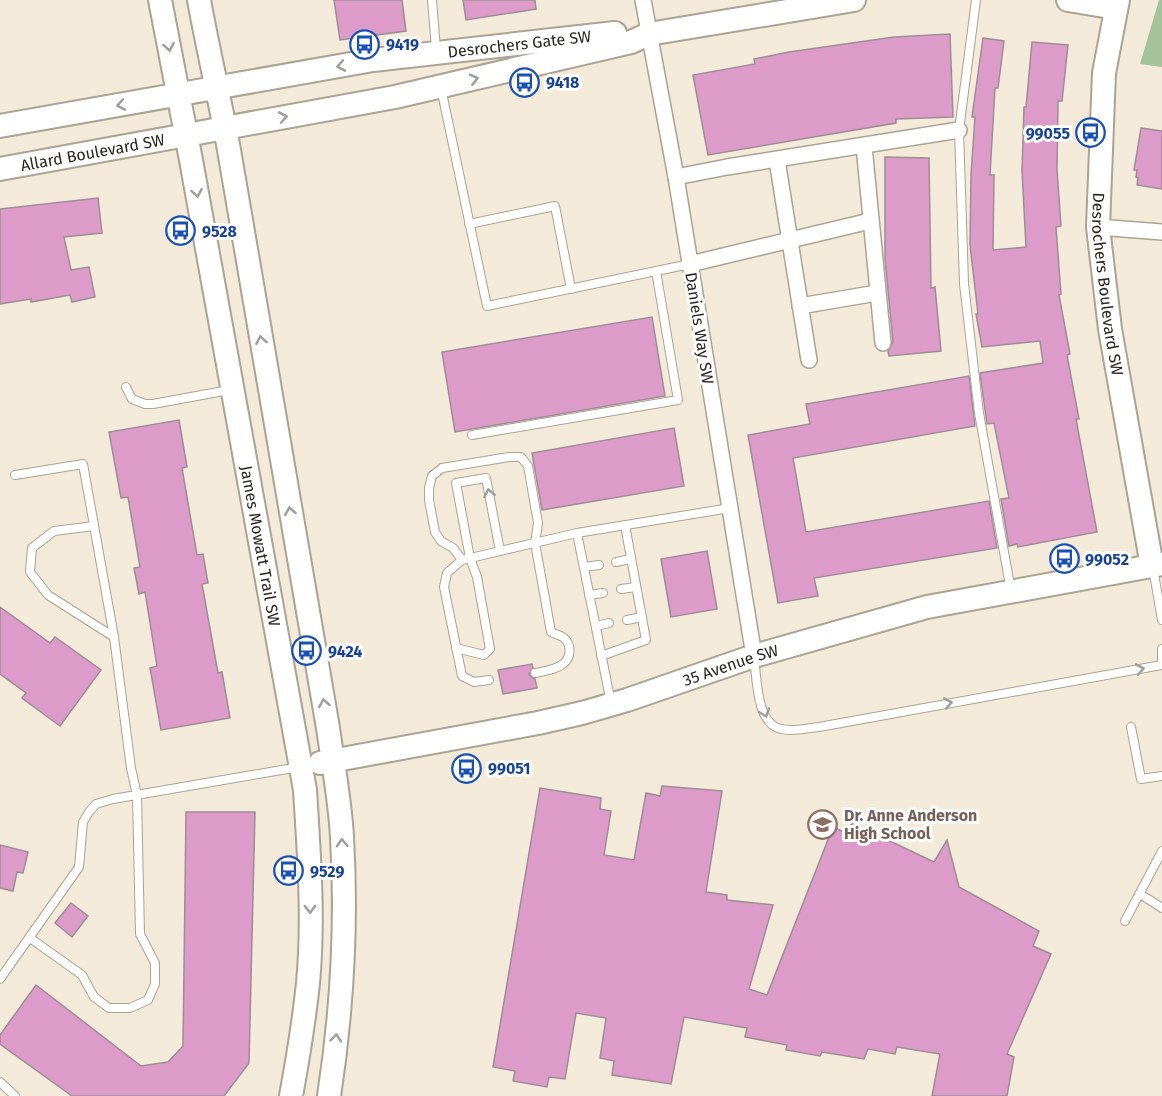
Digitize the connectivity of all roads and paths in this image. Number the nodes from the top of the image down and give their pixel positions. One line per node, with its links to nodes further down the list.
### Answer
1 (160, 0): 13 (street, James Mowatt Trail SW, one-way to 13)
2 (199, 0): 12 (street)
3 (432, 0): 10 (lane)
4 (643, 0): 9 (street, Daniels Way SW)
5 (854, 0): 9 (street, Desrochers Gate SW)
6 (976, 0): 16 (lane)
7 (1068, 0): 8 (street)
8 (1117, 4): 24 (street, Desrochers Boulevard SW)
9 (649, 34): 10 (street, Desrochers Gate SW); 11 (street, Desrochers Gate SW, one-way to 9); 21 (street, Daniels Way SW)
10 (436, 52): 12 (street, Desrochers Gate SW, one-way to 12)
11 (441, 87): 15 (street, Desrochers Gate SW, one-way to 11); 23 (lane)
12 (217, 88): 13 (street, Desrochers Gate SW); 15 (street)
13 (178, 94): 14 (street, one-way to 14); 17 (street, James Mowatt Trail SW)
14 (0, 126)
15 (225, 128): 17 (street, Desrochers Gate SW); 70 (street, one-way to 15)
16 (959, 130): 18 (street); 52 (lane)
17 (186, 135): 20 (street, Allard Boulevard SW); 35 (street, James Mowatt Trail SW, one-way to 35)
18 (864, 146): 19 (street); 22 (street)
19 (777, 160): 21 (street); 26 (street)
20 (0, 169)
21 (676, 177): 27 (street, Daniels Way SW)
22 (870, 221): 26 (street); 30 (street)
23 (469, 224): 29 (lane); 29 (lane)
24 (1098, 227): 25 (street); 48 (street, Desrochers Boulevard SW)
25 (1162, 232)
26 (790, 239): 27 (street); 31 (street)
27 (690, 264): 28 (lane); 38 (street, Daniels Way SW)
28 (656, 271): 29 (lane); 36 (lane)
29 (571, 289)
30 (877, 293): 31 (street); 32 (street)
31 (800, 306): 33 (street)
32 (883, 343)
33 (809, 360)
34 (126, 387): 35 (lane)
35 (232, 389): 71 (street, James Mowatt Trail SW)
36 (472, 435)
37 (15, 475): 40 (lane)
38 (730, 508): 39 (lane); 64 (street, Daniels Way SW)
39 (625, 525): 41 (lane); 45 (lane)
40 (94, 526): 60 (lane); 60 (lane)
41 (577, 533): 42 (lane); 49 (lane)
42 (535, 543): 43 (lane); 44 (lane); 66 (lane)
43 (500, 551): 44 (lane); 44 (lane, one-way to 44)
44 (466, 559): 61 (lane); 61 (lane)
45 (631, 559): 46 (lane); 50 (lane)
46 (616, 562)
47 (599, 565): 49 (lane)
48 (1157, 565): 52 (street, 35 Avenue SW); 57 (lane)
49 (584, 567): 54 (lane)
50 (636, 586): 51 (lane); 55 (lane)
51 (621, 589)
52 (1011, 592): 64 (street, 35 Avenue SW)
53 (603, 593): 54 (lane)
54 (590, 595): 59 (lane)
55 (642, 617): 56 (lane); 63 (lane)
56 (627, 620)
57 (1162, 620)
58 (609, 623): 59 (lane)
59 (596, 626): 63 (lane)
60 (114, 637): 73 (lane)
61 (456, 648): 67 (lane)
62 (1162, 649): 65 (lane)
63 (601, 656): 68 (lane)
64 (754, 656): 65 (lane, one-way to 65); 68 (street, 35 Avenue SW)
65 (1162, 663)
66 (535, 673)
67 (489, 680)
68 (611, 705): 70 (street, 35 Avenue SW)
69 (1131, 727): 72 (lane)
70 (333, 761): 71 (street, 35 Avenue SW); 83 (street, one-way to 70)
71 (301, 767): 73 (lane); 82 (street, James Mowatt Trail SW, one-way to 82)
72 (1162, 776)
73 (137, 795): 78 (lane); 78 (lane)
74 (1162, 851): 75 (lane)
75 (1140, 894): 76 (lane); 77 (lane)
76 (1162, 908)
77 (1125, 921)
78 (30, 938): 79 (lane)
79 (0, 979)
80 (0, 1082): 81 (lane)
81 (15, 1096)
82 (291, 1096)
83 (329, 1096)

